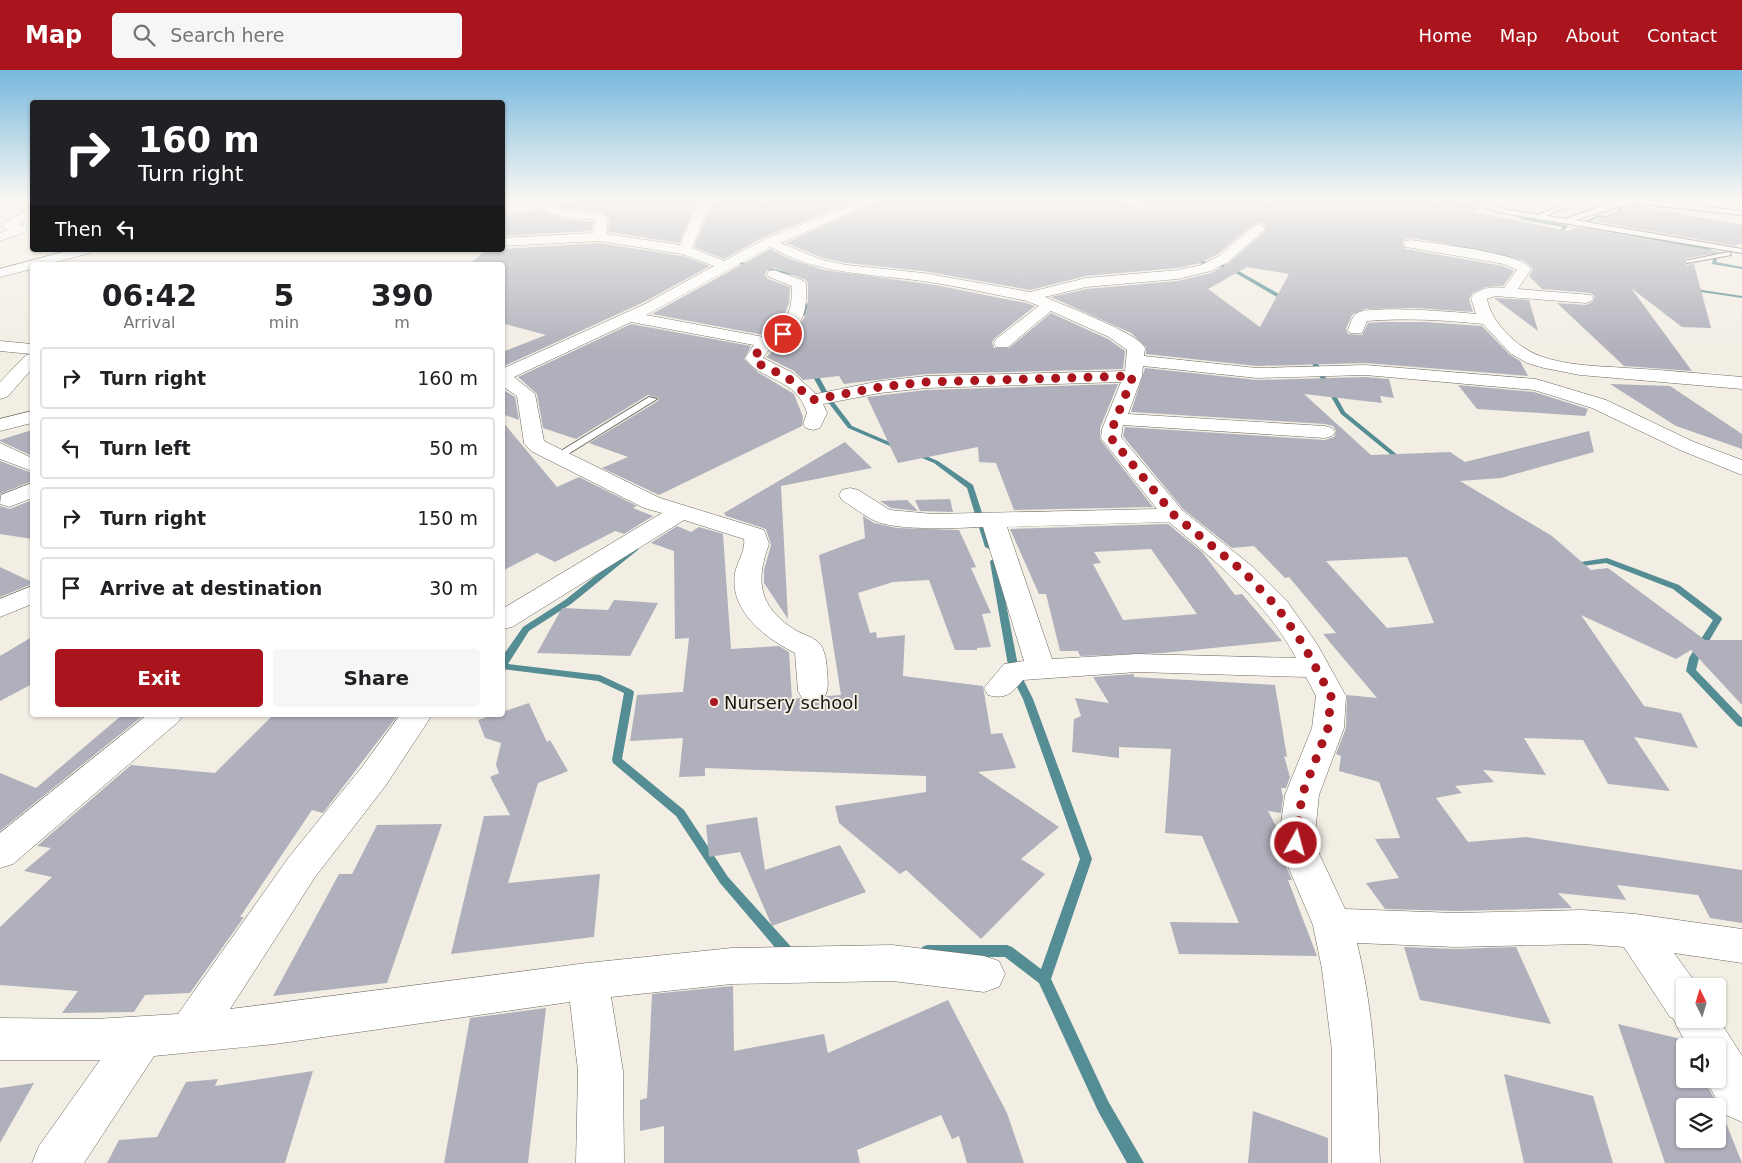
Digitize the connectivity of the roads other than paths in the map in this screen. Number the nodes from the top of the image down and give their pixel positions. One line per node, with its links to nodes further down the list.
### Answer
1 (679, 249): 7 (street)
2 (757, 249): 13 (street)
3 (783, 249): 20 (street)
4 (1235, 249): 20 (street)
5 (1441, 249): 18 (street)
6 (1725, 249): 9 (lane)
7 (686, 250): 13 (street)
8 (78, 252): 11 (street)
9 (1742, 252): 10 (lane)
10 (1687, 261)
11 (41, 262)
12 (30, 265): 14 (street)
13 (725, 266): 21 (street)
14 (0, 273)
15 (774, 274): 24 (street)
16 (0, 278): 17 (street)
17 (24, 281)
18 (1509, 292): 19 (street); 22 (street)
19 (1586, 298)
20 (1041, 300): 25 (street); 32 (street)
21 (628, 317): 24 (street); 29 (street)
22 (1488, 320): 23 (street); 31 (street)
23 (1356, 330)
24 (768, 343): 39 (street)
25 (1002, 343)
26 (0, 346): 27 (street)
27 (30, 349)
28 (511, 355): 29 (street)
29 (536, 360): 33 (street)
30 (30, 361): 37 (street)
31 (1541, 362): 35 (street); 36 (street)
32 (1133, 368): 36 (street); 39 (street); 41 (street)
33 (505, 376)
34 (505, 379): 46 (street)
35 (1742, 383)
36 (1536, 385): 48 (street)
37 (0, 392)
38 (652, 399): 46 (lane)
39 (812, 400): 42 (street)
40 (30, 418): 43 (street)
41 (1117, 419): 44 (street); 53 (street)
42 (813, 424)
43 (0, 425)
44 (1324, 432)
45 (0, 449): 47 (street)
46 (556, 458): 52 (street)
47 (30, 464)
48 (1742, 468)
49 (30, 491): 51 (street)
50 (850, 495): 54 (street)
51 (9, 500)
52 (681, 511): 57 (street); 61 (street)
53 (1174, 515): 54 (street); 59 (street)
54 (993, 520): 58 (street)
55 (30, 595): 56 (street)
56 (0, 609)
57 (505, 619)
58 (1041, 668): 59 (street); 60 (street)
59 (1315, 668): 65 (street)
60 (999, 688)
61 (813, 691)
62 (165, 717): 64 (street)
63 (415, 717): 71 (street)
64 (0, 854)
65 (1332, 925): 66 (street); 78 (street)
66 (1635, 931): 67 (street); 70 (street)
67 (1742, 946)
68 (984, 974): 69 (street)
69 (587, 981): 71 (street); 77 (street)
70 (1676, 990)
71 (190, 1033): 72 (street)
72 (142, 1037): 73 (street); 76 (street)
73 (0, 1039)
74 (1726, 1072): 75 (street)
75 (1742, 1099)
76 (56, 1163)
77 (600, 1163)
78 (1356, 1163)

